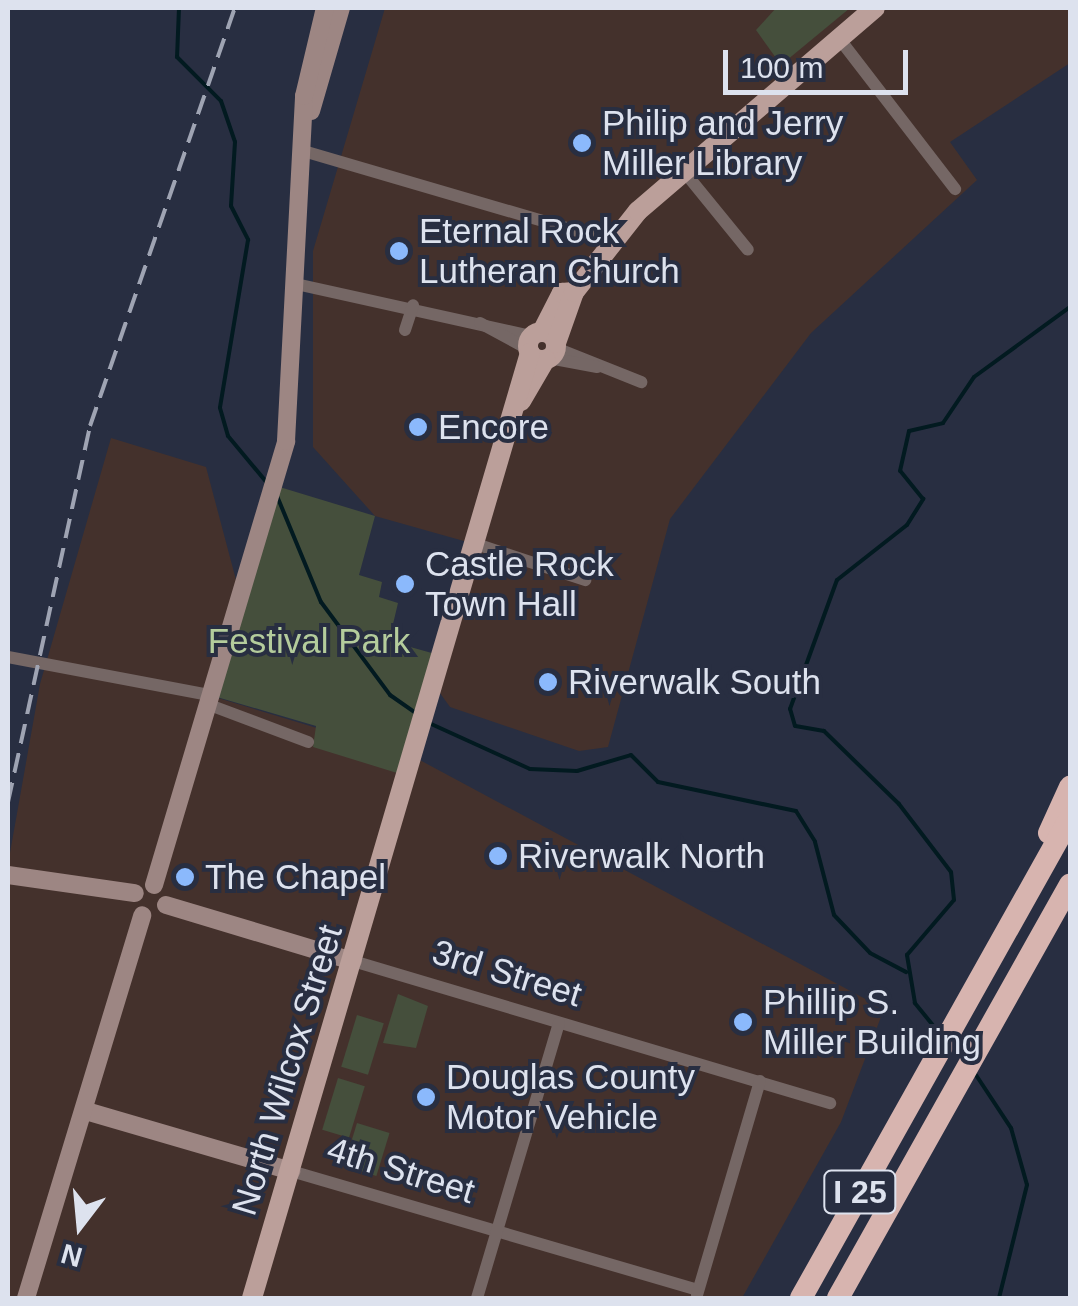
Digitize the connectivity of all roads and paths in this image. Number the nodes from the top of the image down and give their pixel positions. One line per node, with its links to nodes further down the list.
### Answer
1 (325, 8): 5 (street)
2 (341, 8): 5 (street)
3 (875, 8): 4 (main road)
4 (838, 37): 6 (main road); 7 (street)
5 (300, 150): 8 (street); 10 (street)
6 (682, 169): 8 (main road); 9 (street)
7 (955, 189)
8 (612, 240): 13 (main road)
9 (748, 250)
10 (296, 284): 11 (street); 18 (street)
11 (414, 305): 12 (street); 13 (street)
12 (406, 330)
13 (542, 347): 14 (street); 15 (main road, North Wilcox Street)
14 (641, 382)
15 (479, 545): 16 (street); 29 (main road, North Wilcox Street)
16 (585, 580)
17 (8, 657): 18 (street)
18 (209, 700): 19 (street); 23 (street)
19 (308, 742)
20 (1070, 786): 28 (highway)
21 (1070, 818): 28 (highway, I 25)
22 (8, 874): 25 (street)
23 (154, 884): 25 (street); 26 (street)
24 (1070, 888): 41 (highway, I 25)
25 (135, 893): 27 (street)
26 (166, 905): 27 (street); 29 (street, 3rd Street)
27 (142, 915): 33 (street)
28 (994, 954): 40 (highway, I 25)
29 (353, 962): 30 (street, 3rd Street); 34 (main road, North Wilcox Street)
30 (559, 1022): 31 (street, 3rd Street); 35 (street)
31 (760, 1082): 32 (street, 3rd Street); 36 (street)
32 (830, 1103)
33 (86, 1110): 34 (street, 4th Street); 37 (street)
34 (291, 1171): 35 (street, 4th Street); 38 (main road, North Wilcox Street)
35 (497, 1232): 36 (street, 4th Street); 39 (street)
36 (697, 1294)
37 (26, 1298)
38 (252, 1298)
39 (477, 1298)
40 (800, 1298)
41 (838, 1298)

